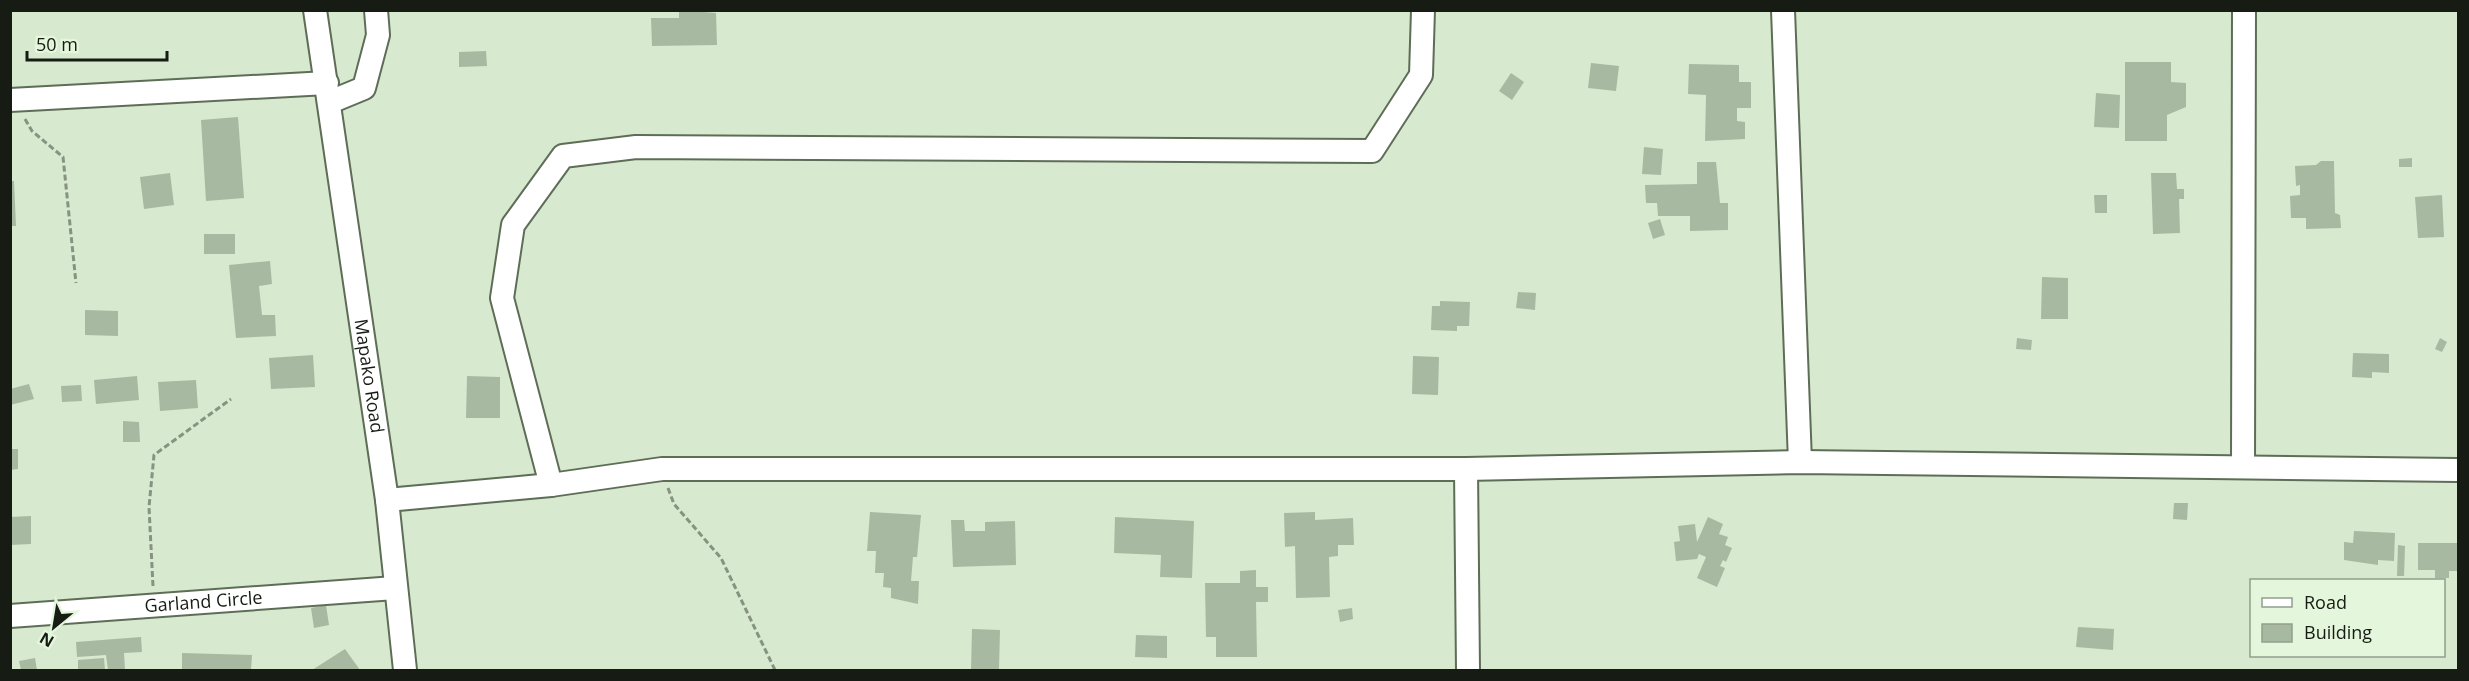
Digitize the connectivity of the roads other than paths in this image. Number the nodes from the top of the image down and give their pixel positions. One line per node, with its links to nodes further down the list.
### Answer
1 (315, 10): 6 (street, Mapako Road)
2 (376, 10): 6 (street)
3 (1423, 10): 12 (street)
4 (1783, 10): 8 (street)
5 (2244, 10): 9 (street)
6 (328, 93): 7 (street); 13 (street, Mapako Road)
7 (12, 100)
8 (1800, 462): 9 (street); 10 (street)
9 (2242, 467): 11 (street)
10 (1466, 469): 12 (street); 17 (street)
11 (2458, 470)
12 (551, 485): 13 (street)
13 (387, 500): 14 (street, Mapako Road)
14 (395, 588): 15 (street, Garland Circle); 16 (street, Mapako Road)
15 (10, 616)
16 (405, 670)
17 (1468, 670)

